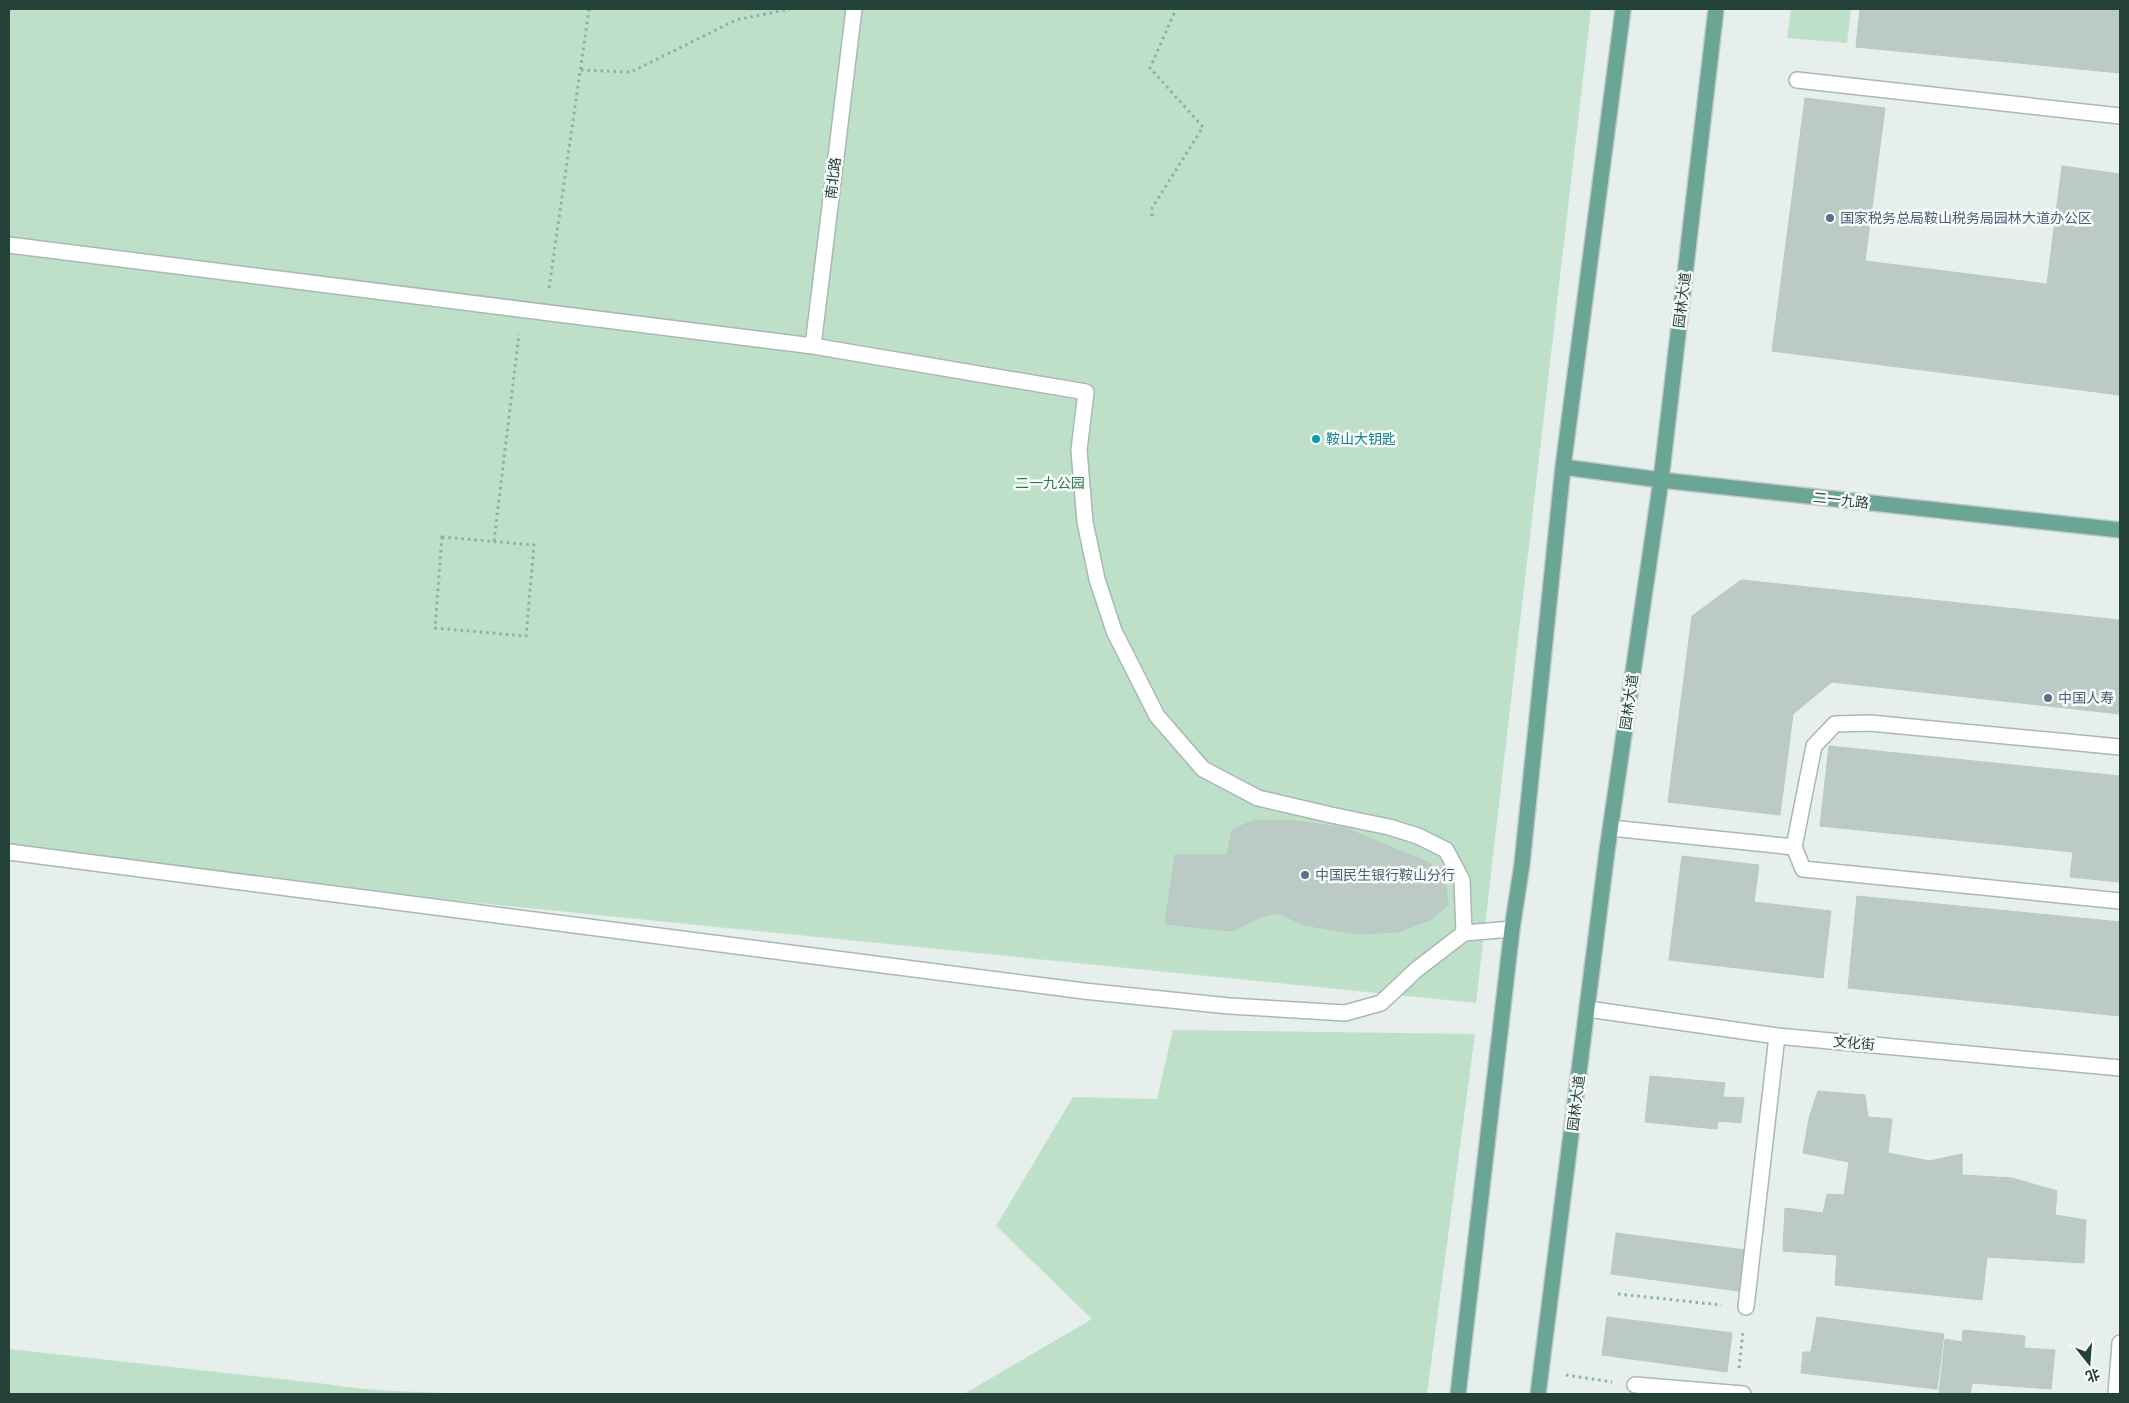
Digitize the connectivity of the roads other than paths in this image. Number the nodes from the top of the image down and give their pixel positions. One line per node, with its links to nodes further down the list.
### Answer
1 (854, 9): 7 (street, 南北路)
2 (1623, 9): 8 (main road)
3 (1716, 9): 9 (main road, 园林大道)
4 (1797, 80): 5 (street)
5 (2120, 116)
6 (9, 245): 7 (street)
7 (813, 346): 17 (street)
8 (1563, 467): 9 (main road, 二一九路); 16 (main road)
9 (1660, 480): 10 (main road, 二一九路); 12 (main road, 园林大道)
10 (2120, 530)
11 (2120, 747): 13 (street)
12 (1611, 828): 13 (street); 18 (main road, 园林大道)
13 (1794, 847): 15 (street)
14 (9, 852): 17 (street)
15 (2120, 901)
16 (1512, 929): 17 (street); 24 (main road)
17 (1464, 933)
18 (1588, 1010): 19 (street, 文化街); 25 (main road, 园林大道)
19 (1777, 1036): 20 (street, 文化街); 21 (street)
20 (2120, 1068)
21 (1746, 1308)
22 (2120, 1343): 28 (street)
23 (1634, 1385): 26 (street)
24 (1458, 1394)
25 (1538, 1394)
26 (1736, 1394): 27 (street)
27 (1743, 1394)
28 (2116, 1394)

